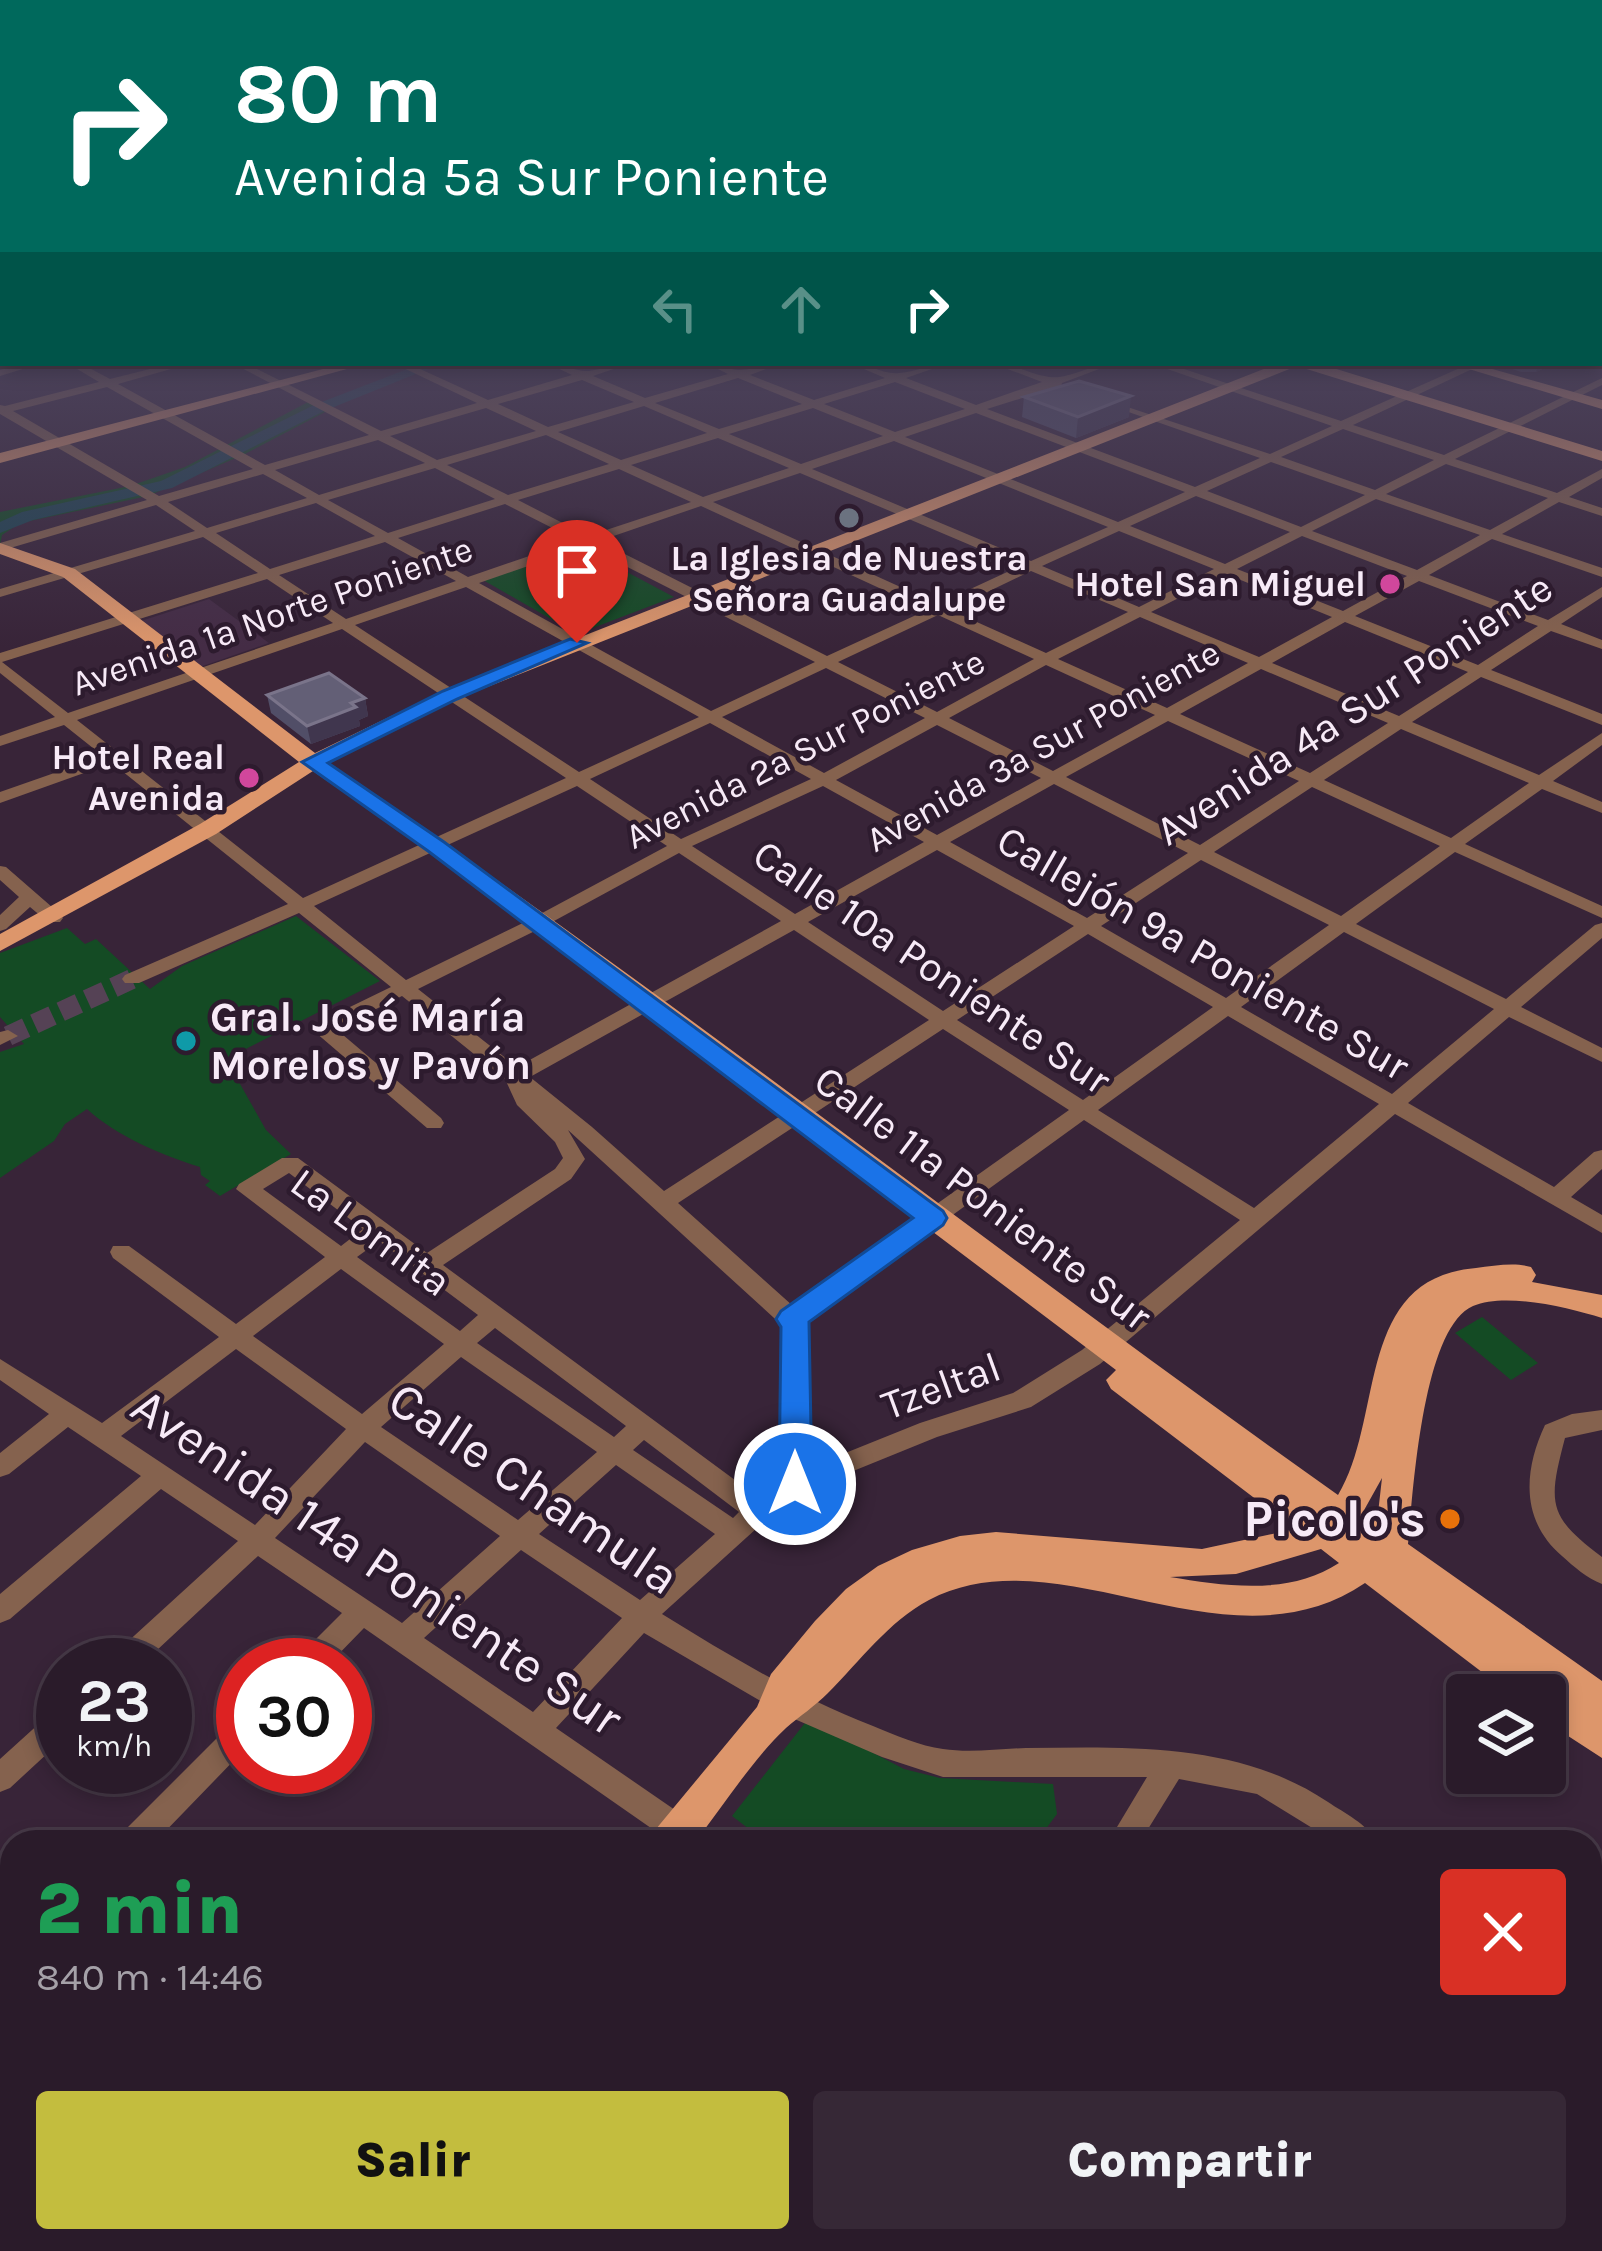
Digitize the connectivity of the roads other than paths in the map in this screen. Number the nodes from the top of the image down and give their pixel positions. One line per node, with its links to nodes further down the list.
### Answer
1 (57, 438): 20 (street)
2 (60, 438): 20 (street)
3 (84, 438): 20 (main road)
4 (210, 438): 29 (street, Callejón 9a Poniente Sur)
5 (372, 438): 29 (street)
6 (383, 438): 26 (street)
7 (522, 438): 26 (street)
8 (557, 438): 27 (street)
9 (706, 438): 27 (street)
10 (729, 438): 28 (street)
11 (886, 438): 28 (street, Avenida 1a Norte Poniente)
12 (897, 438): 31 (street)
13 (1057, 438): 21 (street)
14 (1099, 438): 21 (main road)
15 (1215, 438): 24 (street)
16 (1314, 438): 24 (street)
17 (1380, 438): 25 (street)
18 (1490, 438): 25 (street, Avenida 2a Sur Poniente)
19 (1543, 438): 22 (main road)
20 (66, 443): 23 (main road); 33 (street, Calle 10a Poniente Sur)
21 (1080, 446): 31 (main road); 32 (street)
22 (1602, 456)
23 (0, 458)
24 (1272, 458): 32 (street); 34 (street)
25 (1446, 460): 34 (street, Avenida 2a Sur Poniente); 35 (street)
26 (434, 464): 36 (street); 37 (street)
27 (617, 465): 37 (street); 38 (street)
28 (798, 467): 38 (street, Avenida 1a Norte Poniente); 40 (street)
29 (266, 468): 33 (street); 36 (street, Callejón 9a Poniente Sur)
30 (1602, 473): 35 (street, Avenida 3a Sur Poniente)
31 (999, 477): 40 (main road); 41 (street)
32 (1201, 492): 41 (street); 42 (street)
33 (144, 494): 43 (street, Calle 10a Poniente Sur); 47 (street)
34 (1379, 495): 42 (street, Avenida 2a Sur Poniente); 44 (street)
35 (1558, 497): 39 (street); 44 (street, Avenida 3a Sur Poniente)
36 (319, 498): 43 (street); 45 (street, Callejón 9a Poniente Sur)
37 (505, 500): 45 (street); 46 (street)
38 (696, 502): 46 (street, Avenida 1a Norte Poniente); 48 (street)
39 (1602, 512)
40 (908, 513): 48 (main road); 49 (street)
41 (1120, 528): 49 (street); 50 (street)
42 (1306, 531): 50 (street, Avenida 2a Sur Poniente); 54 (street)
43 (204, 532): 52 (street); 53 (street, Calle 10a Poniente Sur)
44 (1493, 533): 51 (street); 54 (street, Avenida 3a Sur Poniente)
45 (388, 537): 53 (street); 55 (street, Callejón 9a Poniente Sur)
46 (586, 540): 55 (street, Avenida 1a Norte Poniente); 58 (street)
47 (0, 548): 52 (main road, Calle 11a Poniente Sur)
48 (806, 553): 58 (main road); 59 (street)
49 (1031, 566): 59 (street); 60 (street)
50 (1228, 572): 60 (street, Avenida 2a Sur Poniente); 61 (street)
51 (1602, 573)
52 (58, 574): 57 (street); 62 (main road, Calle 11a Poniente Sur)
53 (270, 574): 62 (street); 63 (street, Calle 10a Poniente Sur)
54 (1419, 575): 61 (street, Avenida 3a Sur Poniente); 64 (street)
55 (466, 581): 63 (street, Avenida 1a Norte Poniente); 65 (street, Callejón 9a Poniente Sur)
56 (1602, 591): 64 (street, Avenida 4a Sur Poniente)
57 (0, 593)
58 (695, 596): 65 (main road); 69 (street)
59 (934, 612): 67 (street); 69 (street)
60 (1141, 614): 67 (street, Avenida 2a Sur Poniente); 70 (street)
61 (1342, 617): 70 (street, Avenida 3a Sur Poniente); 71 (street)
62 (119, 622): 68 (street); 72 (main road, Calle 11a Poniente Sur)
63 (344, 622): 72 (street, Avenida 1a Norte Poniente); 73 (street, Calle 10a Poniente Sur)
64 (1550, 625): 66 (street); 71 (street, Avenida 4a Sur Poniente)
65 (577, 643): 73 (main road); 77 (street, Callejón 9a Poniente Sur)
66 (1602, 645)
67 (1046, 659): 74 (street); 75 (street, Avenida 2a Sur Poniente)
68 (0, 662): 76 (street)
69 (825, 662): 75 (street); 77 (street)
70 (1259, 664): 74 (street, Avenida 3a Sur Poniente); 79 (street)
71 (1478, 672): 78 (street); 79 (street, Avenida 4a Sur Poniente)
72 (190, 674): 76 (street, Avenida 1a Norte Poniente); 83 (main road, Calle 11a Poniente Sur)
73 (450, 695): 83 (main road); 85 (street, Calle 10a Poniente Sur)
74 (1167, 715): 84 (street, Avenida 3a Sur Poniente); 86 (street)
75 (935, 716): 84 (street); 87 (street, Avenida 2a Sur Poniente)
76 (66, 718): 81 (street, Avenida 1a Norte Poniente); 82 (street)
77 (711, 718): 85 (street); 87 (street, Callejón 9a Poniente Sur)
78 (1602, 720)
79 (1402, 721): 86 (street, Avenida 4a Sur Poniente); 88 (street)
80 (1602, 738): 88 (street)
81 (0, 741)
82 (115, 757): 89 (street); 91 (street)
83 (311, 765): 91 (main road); 95 (main road, Calle 11a Poniente Sur)
84 (1054, 777): 92 (street, Avenida 3a Sur Poniente); 96 (street)
85 (577, 779): 93 (street, Calle 10a Poniente Sur); 95 (street)
86 (1311, 780): 94 (street); 96 (street, Avenida 4a Sur Poniente)
87 (821, 781): 92 (street, Callejón 9a Poniente Sur); 93 (street, Avenida 2a Sur Poniente)
88 (1542, 782): 90 (street); 94 (street)
89 (0, 798)
90 (1602, 808)
91 (208, 829): 99 (street); 101 (main road)
92 (936, 843): 102 (street, Avenida 3a Sur Poniente); 105 (street, Callejón 9a Poniente Sur)
93 (682, 844): 102 (street, Calle 10a Poniente Sur); 106 (street, Avenida 2a Sur Poniente)
94 (1453, 845): 100 (street); 104 (street)
95 (429, 850): 99 (street); 106 (main road, Calle 11a Poniente Sur)
96 (1200, 853): 104 (street); 105 (street, Avenida 4a Sur Poniente)
97 (0, 871): 98 (street)
98 (31, 896): 101 (street); 103 (street)
99 (302, 903): 109 (street); 110 (street)
100 (1602, 913)
101 (54, 918): 108 (main road)
102 (795, 921): 113 (street, Avenida 3a Sur Poniente); 114 (street, Calle 10a Poniente Sur)
103 (0, 924)
104 (1342, 924): 111 (street); 112 (street)
105 (1088, 926): 111 (street, Callejón 9a Poniente Sur); 114 (street, Avenida 4a Sur Poniente)
106 (530, 927): 110 (street, Avenida 2a Sur Poniente); 113 (main road, Calle 11a Poniente Sur)
107 (1602, 929): 112 (street, Tzeltal)
108 (0, 944)
109 (132, 979)
110 (402, 988): 116 (street); 120 (street, Avenida 2a Sur Poniente)
111 (1225, 1008): 117 (street, Callejón 9a Poniente Sur); 118 (street)
112 (1508, 1008): 115 (street); 117 (street, Tzeltal)
113 (638, 1009): 116 (street, Avenida 3a Sur Poniente); 119 (main road, Calle 11a Poniente Sur)
114 (943, 1020): 118 (street, Calle 10a Poniente Sur); 119 (street, Avenida 4a Sur Poniente)
115 (1602, 1056)
116 (515, 1077): 123 (street); 130 (street)
117 (1394, 1103): 122 (street, Callejón 9a Poniente Sur); 124 (street, Tzeltal)
118 (1083, 1110): 124 (street, Calle 10a Poniente Sur); 125 (street)
119 (791, 1119): 123 (street, Avenida 4a Sur Poniente); 125 (main road, Calle 11a Poniente Sur)
120 (434, 1123)
121 (1602, 1157): 122 (street)
122 (1556, 1198): 126 (street, Callejón 9a Poniente Sur)
123 (663, 1202): 134 (street)
124 (1256, 1220): 137 (street, Tzeltal)
125 (927, 1222): 134 (street); 137 (main road, Calle 11a Poniente Sur)
126 (1602, 1225)
127 (380, 1228): 129 (street); 129 (street, La Lomita); 130 (street, La Lomita)
128 (122, 1252): 135 (street, Calle Chamula)
129 (337, 1257): 135 (street); 136 (street, La Lomita)
130 (427, 1264): 133 (street, La Lomita)
131 (1602, 1288): 149 (main road)
132 (1602, 1307): 153 (main road)
133 (495, 1314): 136 (street); 141 (street, La Lomita)
134 (792, 1319): 147 (street)
135 (233, 1335): 142 (street, Calle Chamula); 143 (street)
136 (459, 1343): 142 (street); 144 (street, La Lomita)
137 (1098, 1351): 147 (street, Tzeltal); 149 (main road, Calle 11a Poniente Sur)
138 (0, 1368): 139 (street, Avenida 14a Poniente Sur)
139 (68, 1413): 143 (street, Avenida 14a Poniente Sur); 145 (street)
140 (1602, 1420): 154 (street)
141 (644, 1426): 144 (street); 148 (street, La Lomita)
142 (363, 1428): 151 (street, Calle Chamula); 152 (street)
143 (102, 1437): 146 (street, Avenida 14a Poniente Sur)
144 (616, 1451): 150 (street, La Lomita); 151 (street)
145 (0, 1467)
146 (158, 1476): 152 (street, Avenida 14a Poniente Sur); 155 (street)
147 (795, 1484): 148 (street, Tzeltal)
148 (758, 1511): 150 (street, Tzeltal)
149 (1335, 1524): 153 (main road, Calle 11a Poniente Sur); 163 (main road)
150 (734, 1533): 157 (street, Tzeltal)
151 (520, 1535): 157 (street, Calle Chamula); 160 (street)
152 (254, 1543): 156 (street, Avenida 14a Poniente Sur); 158 (street)
153 (1379, 1557): 161 (main road, Calle 11a Poniente Sur); 162 (main road, Calle 11a Poniente Sur); 163 (main road)
154 (1602, 1573)
155 (0, 1611)
156 (361, 1612): 159 (street); 160 (street, Avenida 14a Poniente Sur)
157 (642, 1617): 163 (street, Calle Chamula); 165 (street, Tzeltal)
158 (151, 1638)
159 (335, 1638)
160 (404, 1638): 165 (street, Avenida 14a Poniente Sur)
161 (1516, 1674)
162 (1602, 1702)
163 (780, 1706): 169 (street, Calle Chamula); 173 (main road)
164 (1566, 1714): 166 (main road, Calle 11a Poniente Sur)
165 (536, 1729): 172 (street, Avenida 14a Poniente Sur)
166 (1602, 1741)
167 (36, 1745): 170 (street)
168 (216, 1758): 171 (street)
169 (1172, 1766): 174 (street); 175 (street, Calle Chamula)
170 (0, 1778)
171 (146, 1830)
172 (671, 1830)
173 (688, 1830)
174 (1131, 1830)
175 (1342, 1830)

